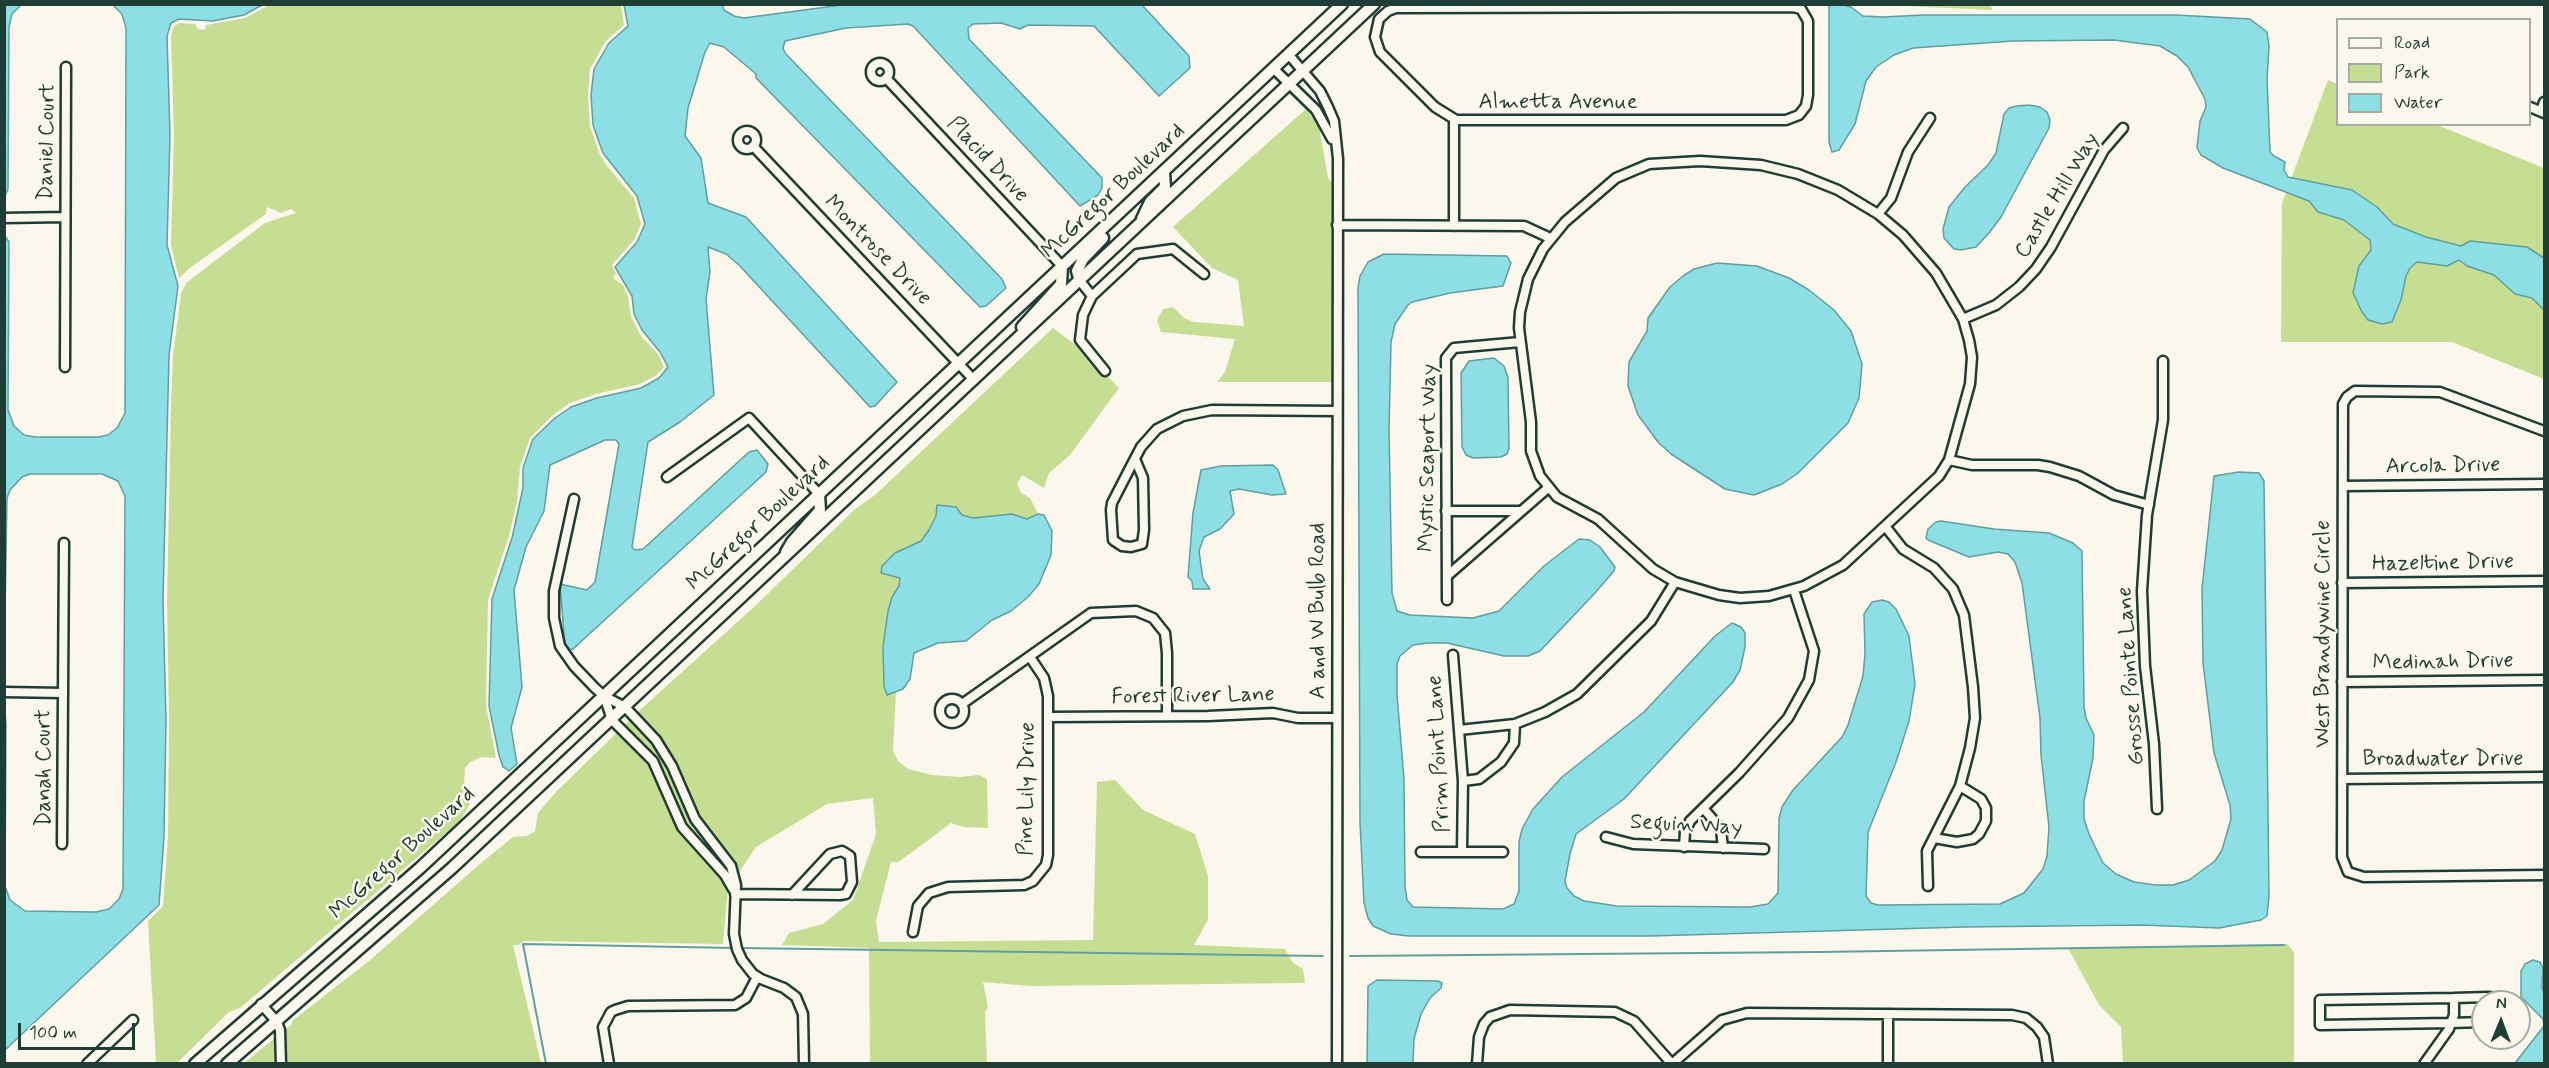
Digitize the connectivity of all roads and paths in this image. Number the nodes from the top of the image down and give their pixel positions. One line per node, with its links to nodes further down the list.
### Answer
1 (1342, 4): 3 (main road, McGregor Boulevard)
2 (1374, 4): 6 (main road, McGregor Boulevard)
3 (1289, 55): 5 (main road, McGregor Boulevard); 6 (street, A and W Bulb Road)
4 (66, 67): 20 (street, Daniel Court)
5 (1274, 69): 8 (street, A and W Bulb Road); 16 (main road, McGregor Boulevard)
6 (1303, 71): 8 (main road, McGregor Boulevard); 15 (street, A and W Bulb Road)
7 (886, 78): 25 (street, Placid Drive)
8 (1289, 84): 15 (street, A and W Bulb Road); 21 (main road, McGregor Boulevard)
9 (2544, 102): 10 (street)
10 (2543, 112)
11 (1930, 118): 18 (street)
12 (1454, 119): 12 (street, Almetta Avenue); 23 (street)
13 (2123, 128): 29 (street, Castle Hill Way)
14 (753, 146): 33 (street, Montrose Drive)
15 (1338, 159): 22 (street, A and W Bulb Road)
16 (1164, 172): 17 (main road, McGregor Boulevard); 21 (main road)
17 (1131, 203): 25 (main road, McGregor Boulevard); 27 (main road)
18 (1878, 214): 24 (street); 29 (street)
19 (4, 218): 20 (street, Daniel Court)
20 (65, 218): 34 (street, Daniel Court)
21 (1139, 224): 27 (main road, McGregor Boulevard)
22 (1337, 225): 23 (street); 37 (street, A and W Bulb Road)
23 (1454, 226): 24 (street)
24 (1550, 238): 31 (street)
25 (1062, 266): 30 (main road); 33 (main road, McGregor Boulevard)
26 (1204, 274): 28 (street)
27 (1080, 281): 28 (street); 30 (main road, McGregor Boulevard)
28 (1092, 296): 35 (street)
29 (1963, 319): 40 (street)
30 (1018, 339): 36 (main road, McGregor Boulevard)
31 (1520, 342): 44 (street); 48 (street, Mystic Seaport Way)
32 (2163, 361): 47 (street, Grosse Pointe Lane)
33 (959, 363): 36 (street, Montrose Drive); 45 (main road, McGregor Boulevard)
34 (65, 367)
35 (1105, 371)
36 (974, 380): 52 (main road, McGregor Boulevard)
37 (1337, 411): 39 (street); 70 (street, A and W Bulb Road)
38 (2544, 431): 43 (street, West Brandywine Circle)
39 (1135, 459): 39 (street)
40 (1949, 460): 47 (street); 50 (street)
41 (667, 477): 45 (street)
42 (2544, 484): 43 (street, Arcola Drive)
43 (2343, 486): 56 (street, West Brandywine Circle)
44 (1549, 487): 49 (street); 55 (street)
45 (819, 494): 52 (main road); 65 (main road, McGregor Boulevard)
46 (574, 499): 65 (street)
47 (2149, 505): 79 (street, Grosse Pointe Lane)
48 (1446, 511): 49 (street); 53 (street, Mystic Seaport Way)
49 (1520, 511): 53 (street)
50 (1885, 526): 57 (street); 77 (street)
51 (64, 543): 64 (street, Danah Court)
52 (782, 561): 67 (main road, McGregor Boulevard)
53 (1447, 576): 58 (street, Mystic Seaport Way)
54 (2544, 581): 56 (street, Hazeltine Drive)
55 (1675, 582): 57 (street); 72 (street)
56 (2342, 583): 62 (street, West Brandywine Circle)
57 (1794, 590): 78 (street)
58 (1447, 600)
59 (1453, 655): 73 (street, Prim Point Lane)
60 (1030, 657): 66 (street); 68 (street); 69 (street, Pine Lily Drive)
61 (2544, 680): 62 (street, Medinah Drive)
62 (2343, 682): 75 (street, West Brandywine Circle)
63 (4, 692): 64 (street, Danah Court)
64 (63, 693): 82 (street, Danah Court)
65 (604, 696): 67 (street); 71 (street); 97 (main road, McGregor Boulevard)
66 (962, 704)
67 (625, 707): 71 (main road, McGregor Boulevard); 91 (street)
68 (1167, 716): 69 (street, Forest River Lane); 70 (street, Forest River Lane)
69 (1048, 717): 93 (street, Pine Lily Drive)
70 (1337, 718): 112 (street, A and W Bulb Road)
71 (612, 720): 91 (street); 100 (main road, McGregor Boulevard)
72 (1515, 724): 73 (street); 76 (street)
73 (1459, 730): 76 (street, Prim Point Lane)
74 (2544, 777): 75 (street, Broadwater Drive)
75 (2342, 779): 89 (street, West Brandywine Circle)
76 (1463, 781): 86 (street, Prim Point Lane)
77 (1960, 786): 81 (street); 81 (street)
78 (1703, 808): 83 (street); 84 (street)
79 (2157, 809)
80 (1606, 837): 83 (street, Seguin Way)
81 (1934, 838): 90 (street)
82 (62, 844)
83 (1684, 847): 84 (street, Seguin Way)
84 (1723, 848): 85 (street, Seguin Way)
85 (1764, 849)
86 (1462, 851): 87 (street); 88 (street)
87 (1421, 852)
88 (1503, 852)
89 (2544, 875)
90 (1928, 886)
91 (735, 894): 92 (street); 94 (street)
92 (792, 895): 92 (street)
93 (913, 932)
94 (756, 976): 110 (street); 111 (street)
95 (2454, 998): 96 (street); 102 (street); 102 (street)
96 (2471, 998)
97 (261, 1004): 100 (street); 103 (main road, McGregor Boulevard)
98 (1888, 1014): 104 (street); 114 (street); 115 (street)
99 (133, 1020): 105 (street)
100 (276, 1020): 108 (main road, McGregor Boulevard); 109 (street)
101 (2471, 1022): 102 (street)
102 (2451, 1023): 116 (street)
103 (215, 1045): 106 (main road, McGregor Boulevard); 107 (main road)
104 (1672, 1063): 113 (street)
105 (87, 1064)
106 (195, 1064)
107 (203, 1064)
108 (227, 1064)
109 (281, 1064)
110 (609, 1064)
111 (804, 1064)
112 (1337, 1064)
113 (1477, 1064)
114 (1888, 1064)
115 (2048, 1064)
116 (2424, 1064)

